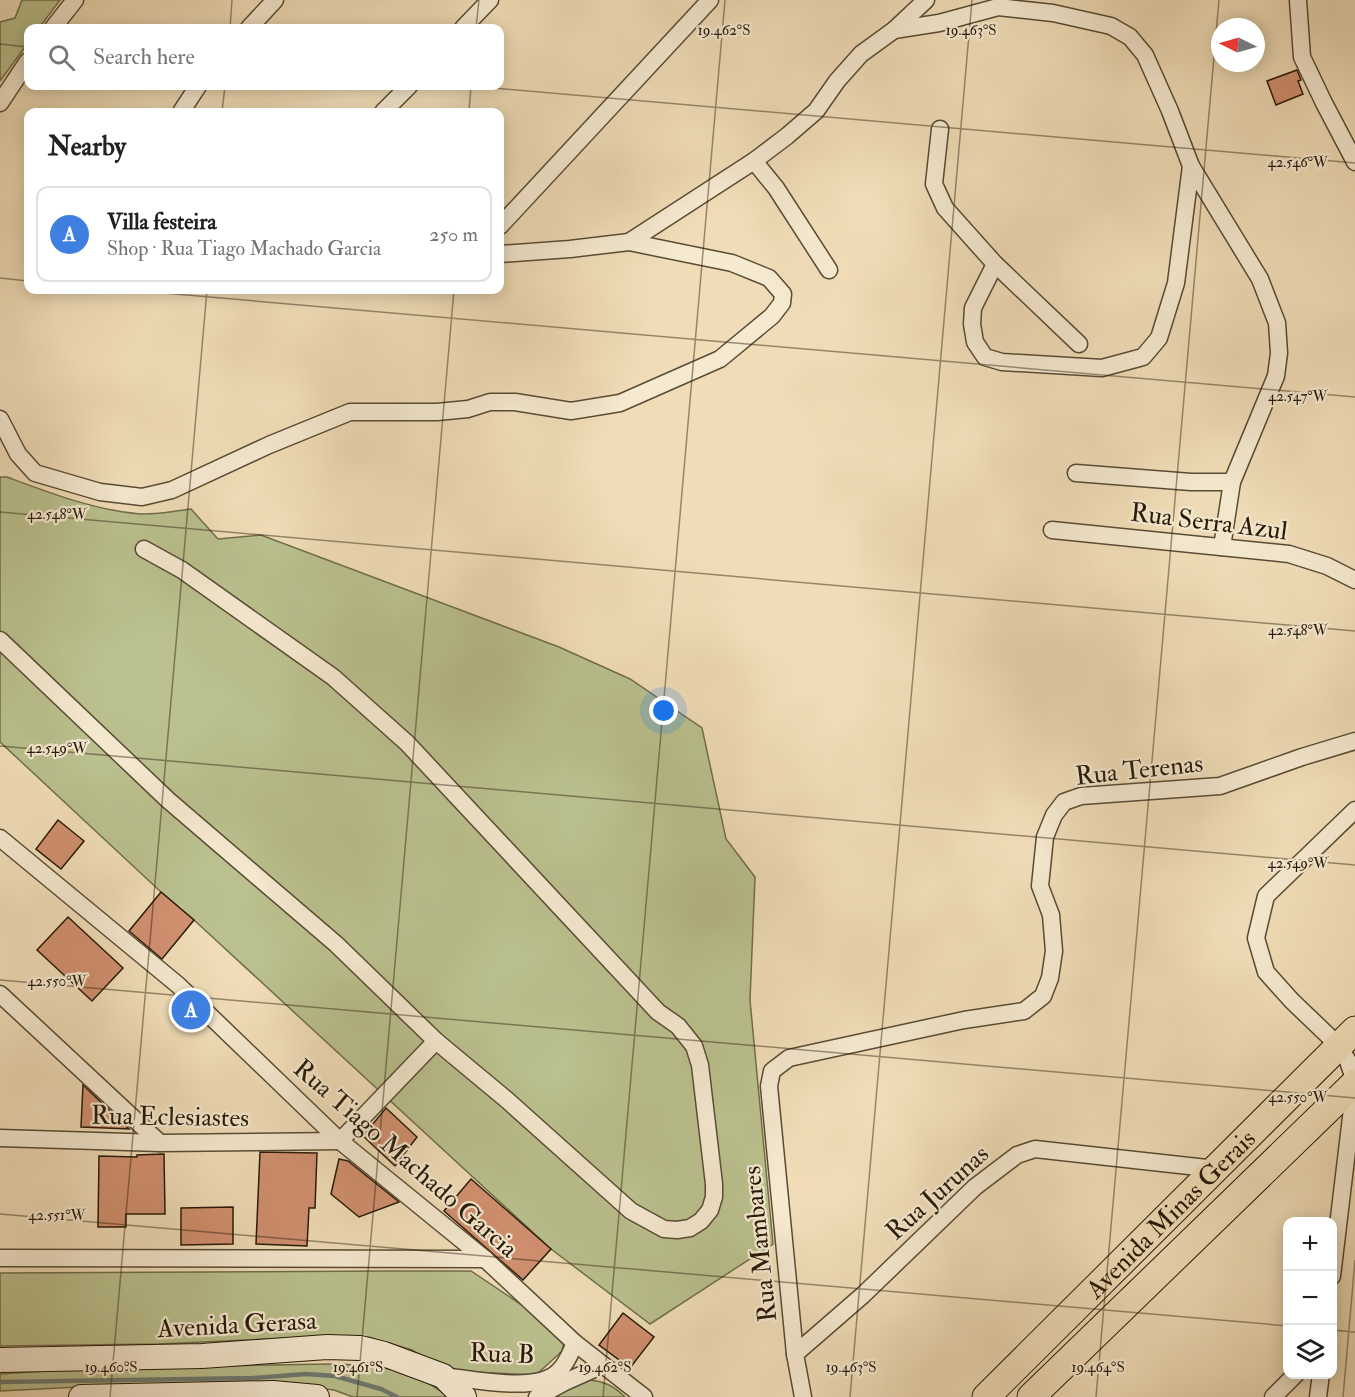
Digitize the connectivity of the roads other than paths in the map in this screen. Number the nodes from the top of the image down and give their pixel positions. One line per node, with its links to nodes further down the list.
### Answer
1 (75, 0): 7 (street)
2 (275, 0): 8 (street)
3 (490, 0): 9 (street)
4 (710, 0): 21 (street)
5 (926, 0): 10 (street)
6 (1298, 0): 19 (street)
7 (56, 24)
8 (253, 24)
9 (467, 24)
10 (894, 30): 18 (street); 20 (street)
11 (24, 67): 14 (street)
12 (196, 90): 15 (street)
13 (405, 90): 16 (street)
14 (0, 103)
15 (184, 108)
16 (387, 108)
17 (940, 129): 24 (street)
18 (754, 161): 22 (street); 25 (street)
19 (1355, 162)
20 (1191, 166): 24 (street); 29 (street)
21 (504, 222)
22 (629, 242): 23 (street); 27 (street)
23 (504, 254)
24 (994, 264): 26 (street)
25 (829, 270)
26 (1079, 344)
27 (0, 419)
28 (1076, 473): 29 (street)
29 (1232, 482): 31 (street)
30 (1052, 530): 31 (street, Rua Serra Azul)
31 (1222, 547): 33 (street, Rua Serra Azul)
32 (144, 549): 40 (street)
33 (1355, 580)
34 (0, 640): 40 (street)
35 (1355, 741): 42 (street, Rua Terenas)
36 (1355, 810): 39 (street)
37 (0, 838): 44 (street, Rua Tiago Machado Garcia)
38 (0, 994): 45 (street)
39 (1347, 1038): 41 (street); 46 (main road, Avenida Minas Gerais)
40 (436, 1041): 44 (street)
41 (1355, 1083): 49 (street); 64 (main road, Avenida Minas Gerais)
42 (769, 1086): 51 (street, Rua Mambares)
43 (0, 1138): 45 (street, Rua Eclesiastes)
44 (340, 1142): 45 (street, Rua Eclesiastes); 48 (street, Rua Tiago Machado Garcia)
45 (160, 1143)
46 (1216, 1169): 51 (street, Rua Jurunas); 63 (main road, Avenida Minas Gerais)
47 (0, 1258): 48 (street)
48 (485, 1259): 50 (street, Rua Tiago Machado Garcia)
49 (1333, 1271)
50 (575, 1343): 53 (street, Rua Tiago Machado Garcia); 54 (street, Rua B)
51 (795, 1354): 62 (street, Rua Mambares)
52 (0, 1359): 54 (main road, Avenida Gerasa)
53 (603, 1365): 60 (street, Rua B); 61 (street, Rua Tiago Machado Garcia)
54 (443, 1376): 59 (main road, Avenida Gerasa)
55 (1291, 1379): 65 (street)
56 (1320, 1379): 66 (street)
57 (81, 1397): 58 (main road)
58 (317, 1397)
59 (464, 1397)
60 (537, 1397)
61 (644, 1397)
62 (803, 1397)
63 (986, 1397)
64 (1031, 1397)
65 (1273, 1397)
66 (1318, 1397)

